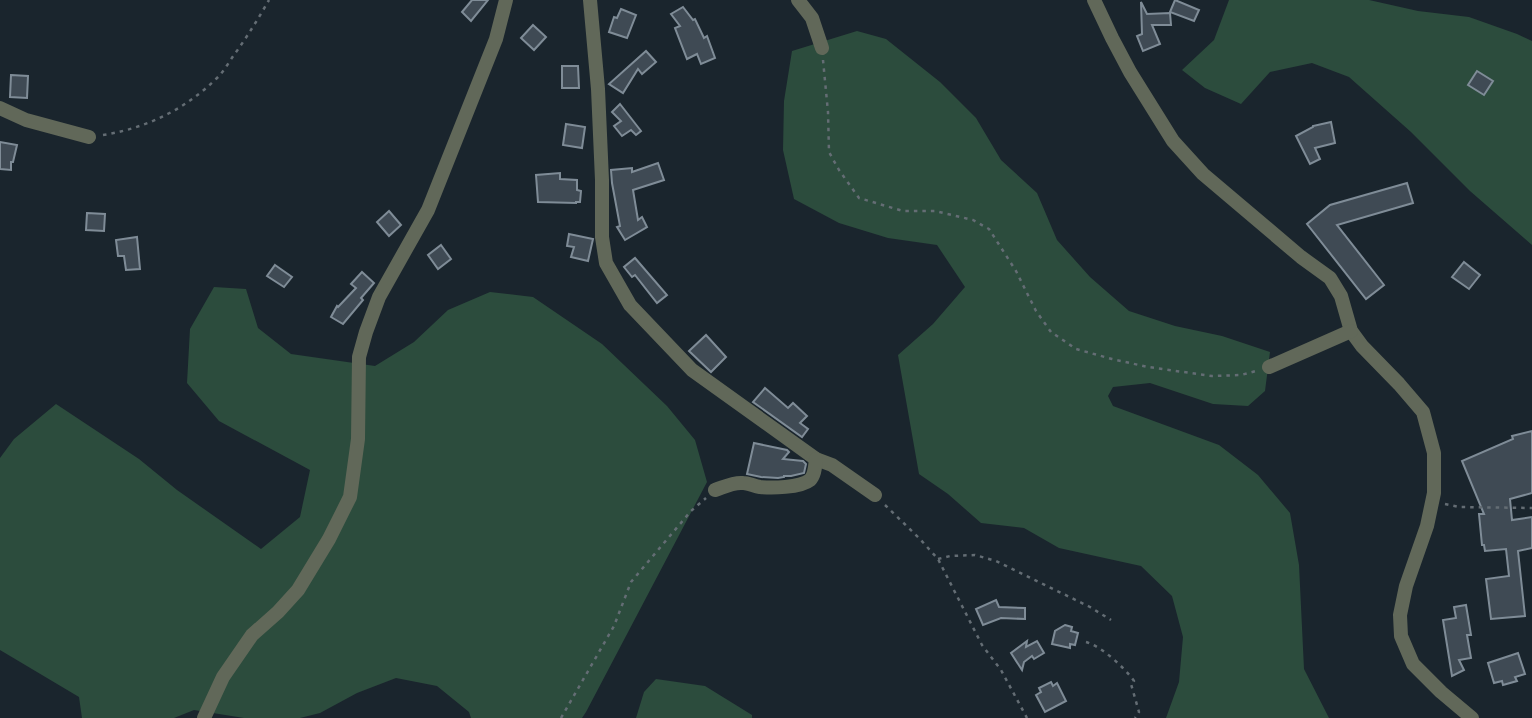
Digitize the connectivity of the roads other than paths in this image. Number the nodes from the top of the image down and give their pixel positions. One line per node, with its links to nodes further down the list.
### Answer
1 (506, 0): 13 (street)
2 (590, 0): 10 (street)
3 (798, 0): 5 (street)
4 (1094, 0): 8 (street)
5 (822, 48)
6 (0, 108): 7 (street)
7 (89, 137)
8 (1351, 331): 9 (street); 14 (street)
9 (1269, 367)
10 (817, 459): 11 (street); 12 (street)
11 (715, 490)
12 (875, 495)
13 (204, 718)
14 (1472, 718)

